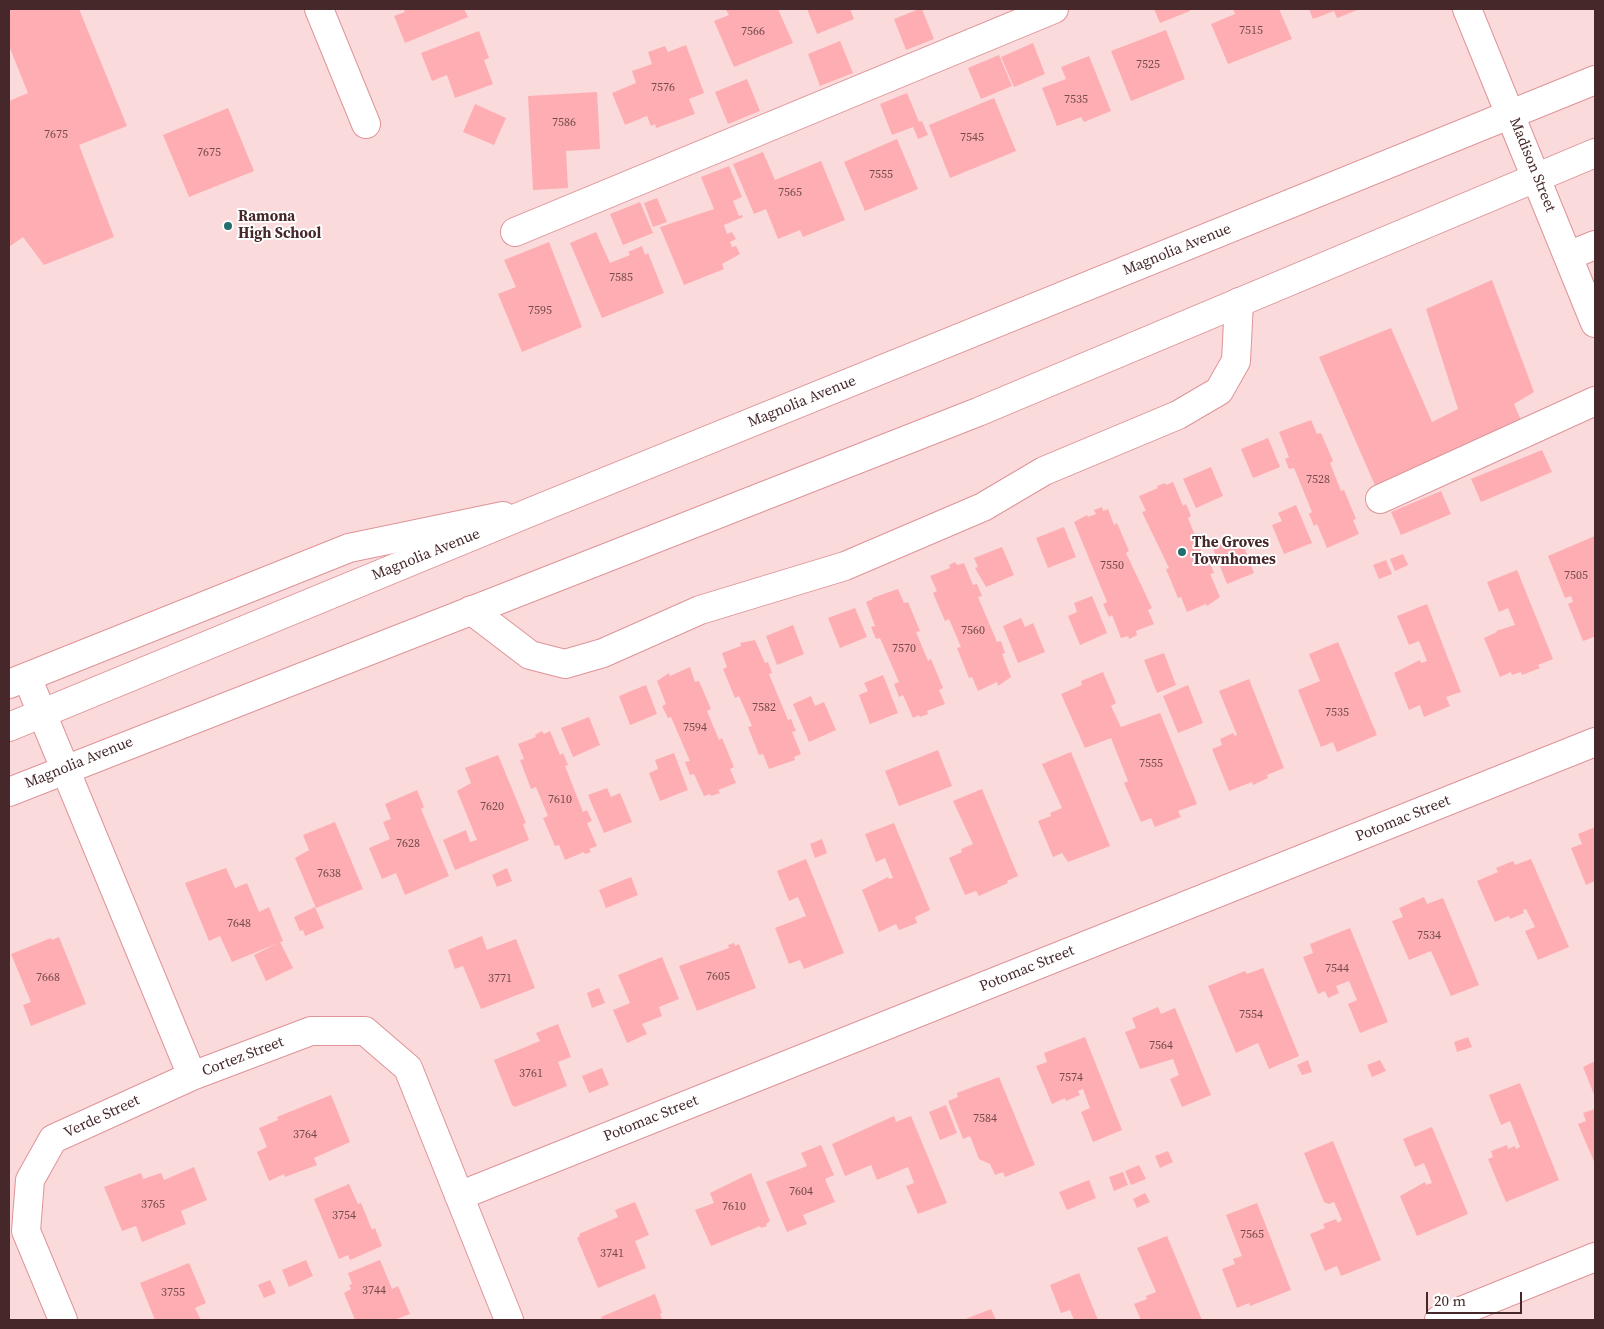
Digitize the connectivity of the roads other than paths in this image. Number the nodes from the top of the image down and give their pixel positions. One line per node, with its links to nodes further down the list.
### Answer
1 (319, 9): 6 (main road)
2 (1054, 9): 9 (main road)
3 (1466, 9): 5 (main road, Madison Street)
4 (1595, 80): 5 (main road, Magnolia Avenue)
5 (1511, 114): 8 (main road, Madison Street); 16 (main road, Magnolia Avenue)
6 (366, 124)
7 (1595, 152): 8 (main road, Magnolia Avenue)
8 (1536, 176): 11 (main road, Madison Street); 12 (main road, Magnolia Avenue)
9 (515, 232)
10 (1595, 245): 11 (main road)
11 (1568, 256): 13 (main road, Madison Street)
12 (1239, 302): 17 (main road, Magnolia Avenue); 17 (main road)
13 (1595, 323)
14 (1595, 401): 15 (main road)
15 (1380, 498)
16 (538, 509): 18 (main road); 19 (main road, Magnolia Avenue)
17 (470, 610): 22 (main road, Magnolia Avenue)
18 (18, 681): 19 (main road, Cortez Street)
19 (41, 713): 20 (main road, Magnolia Avenue); 22 (main road, Cortez Street)
20 (9, 727)
21 (1595, 742): 25 (main road, Potomac Street)
22 (65, 768): 23 (main road, Magnolia Avenue); 24 (main road, Cortez Street)
23 (9, 792)
24 (192, 1076): 25 (main road, Cortez Street); 27 (main road, Verde Street)
25 (459, 1196): 28 (main road, Cortez Street)
26 (1595, 1257): 29 (main road)
27 (64, 1320)
28 (509, 1320)
29 (1440, 1320)

